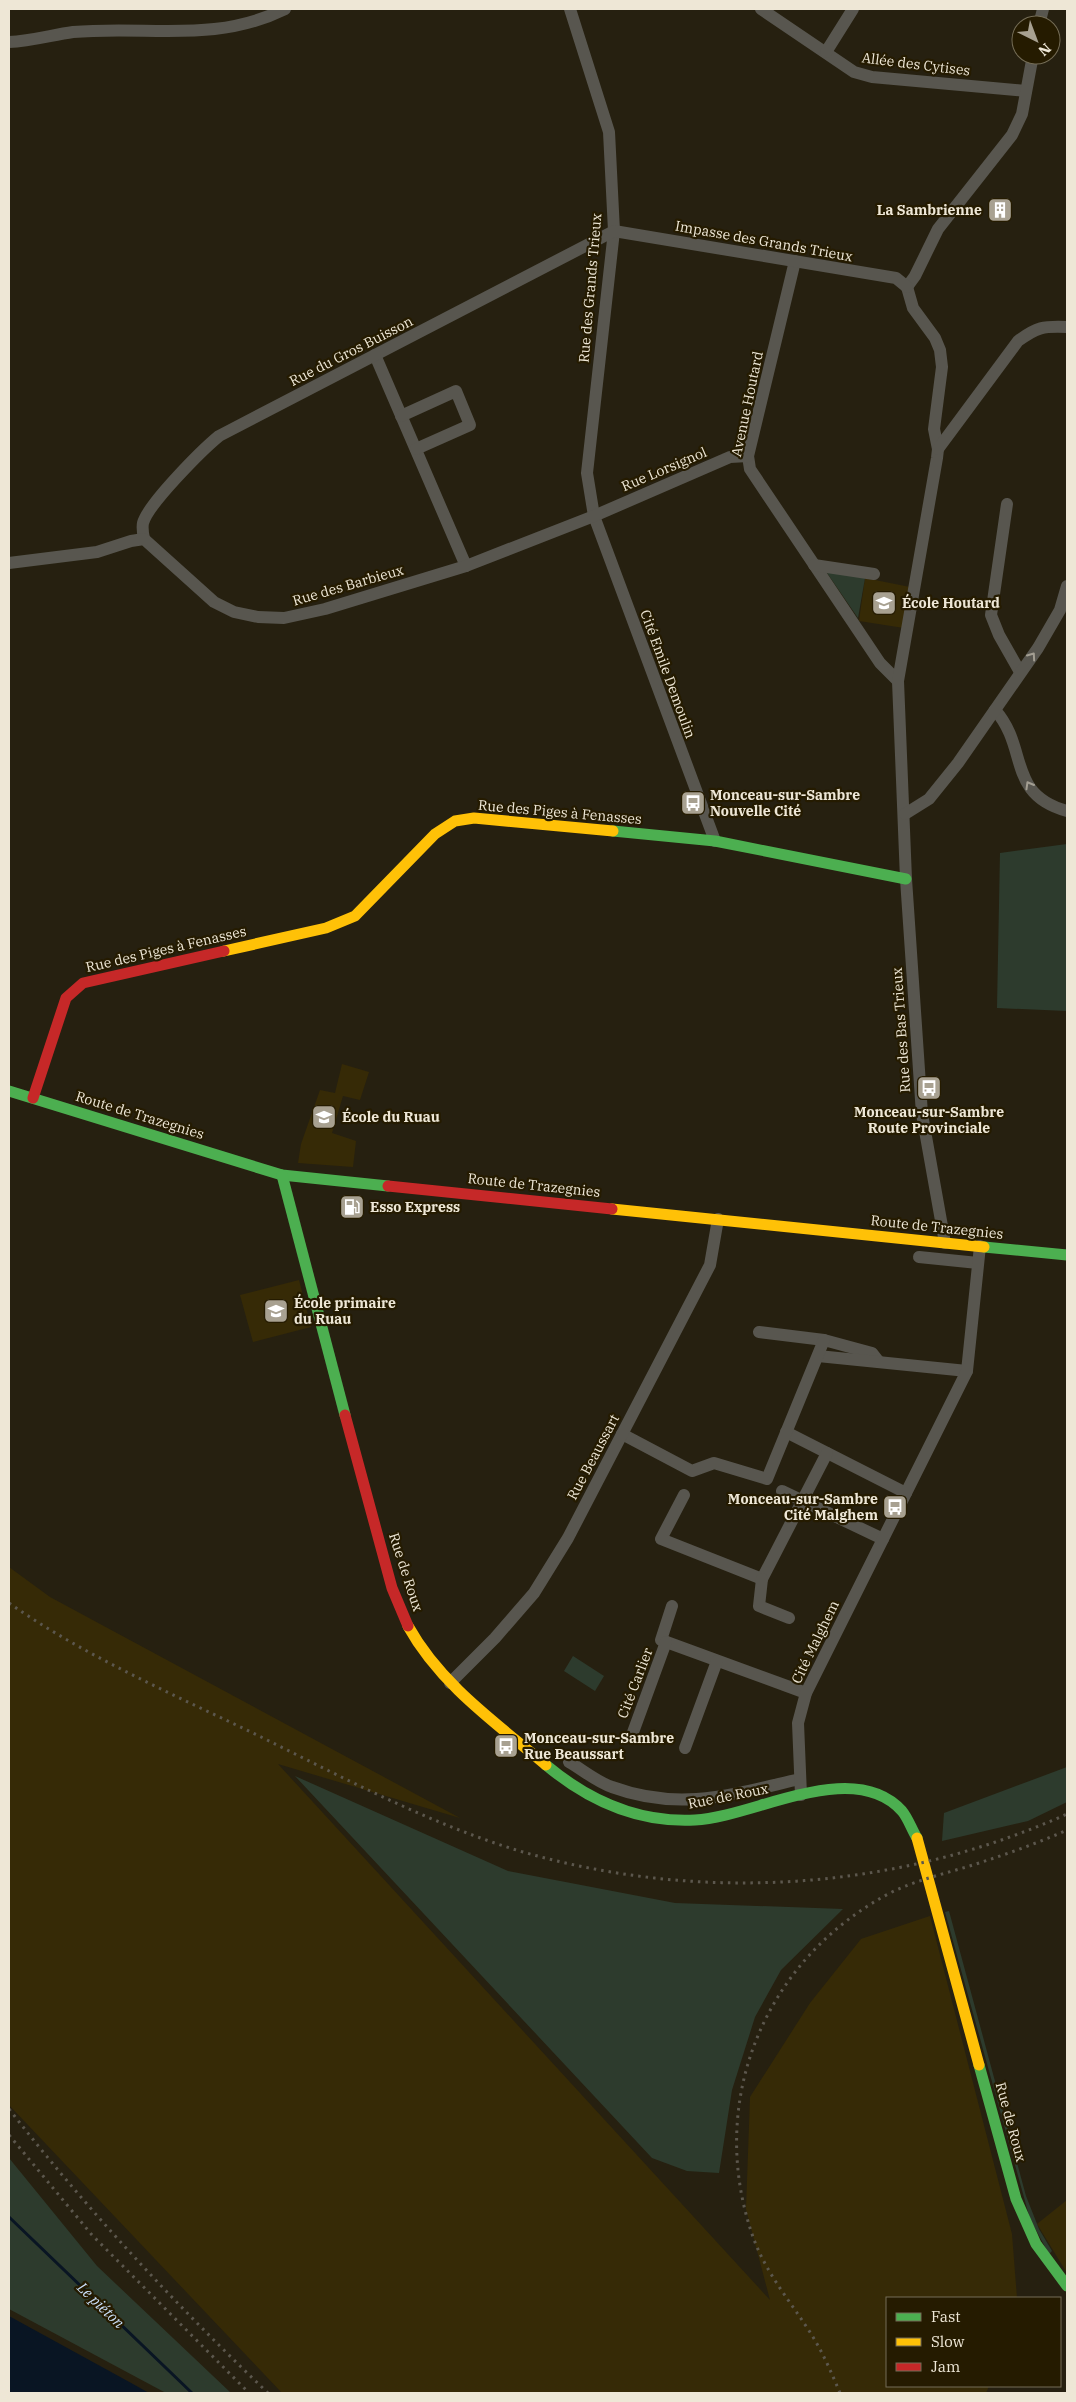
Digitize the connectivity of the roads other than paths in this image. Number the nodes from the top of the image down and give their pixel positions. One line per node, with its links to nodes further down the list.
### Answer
1 (285, 9): 5 (street)
2 (570, 9): 9 (street, Rue des Grands Trieux)
3 (761, 9): 6 (street, Allée des Cytises)
4 (853, 9): 6 (street)
5 (9, 42)
6 (826, 52): 8 (street, Allée des Cytises)
7 (1031, 65): 8 (street)
8 (1026, 92): 11 (street)
9 (614, 231): 10 (street, Impasse des Grands Trieux); 13 (street, Rue du Gros Buisson); 19 (street, Rue des Grands Trieux)
10 (795, 261): 11 (street, Impasse des Grands Trieux); 17 (street, Avenue Houtard)
11 (907, 286): 16 (street)
12 (1067, 327): 16 (street)
13 (375, 355): 14 (street); 20 (street, Rue du Gros Buisson)
14 (401, 416): 15 (street); 15 (street)
15 (416, 449): 23 (street)
16 (938, 449): 27 (street, Rue des Bas Trieux)
17 (748, 456): 19 (street, Rue Lorsignol); 22 (street, Avenue Houtard)
18 (1007, 504): 26 (street)
19 (594, 516): 23 (street, Rue des Barbieux); 31 (street, Cité Emile Demoulin)
20 (144, 539): 21 (street); 23 (street, Rue des Barbieux)
21 (9, 563)
22 (814, 565): 24 (street); 27 (street, Avenue Houtard)
23 (466, 566)
24 (874, 574)
25 (1067, 586): 26 (street, one-way to 25)
26 (1020, 672): 28 (street)
27 (898, 681): 30 (street, Rue des Bas Trieux)
28 (995, 710): 29 (street, one-way to 28); 30 (street)
29 (1067, 812)
30 (905, 814): 32 (street, Rue des Bas Trieux)
31 (715, 842): 32 (main road, Rue des Piges à Fenasses); 34 (main road, Rue des Piges à Fenasses)
32 (906, 879): 37 (street, Rue des Bas Trieux)
33 (9, 1091): 34 (main road, Route de Trazegnies)
34 (33, 1098): 35 (main road, Route de Trazegnies)
35 (282, 1174): 36 (main road, Route de Trazegnies); 60 (main road, Rue de Roux)
36 (718, 1219): 37 (main road, Route de Trazegnies); 48 (street, Rue Beaussart)
37 (945, 1243): 38 (main road, Route de Trazegnies)
38 (980, 1246): 39 (main road, Route de Trazegnies); 41 (street, Cité Malghem)
39 (1067, 1255)
40 (919, 1257): 41 (street)
41 (978, 1263): 46 (street, Cité Malghem)
42 (758, 1332): 43 (street)
43 (824, 1340): 44 (street); 45 (street)
44 (818, 1356): 45 (street); 47 (street)
45 (879, 1362): 46 (street)
46 (967, 1371): 51 (street, Cité Malghem)
47 (786, 1432): 48 (street); 49 (street)
48 (622, 1434): 60 (street, Rue Beaussart)
49 (827, 1453): 51 (street); 53 (street)
50 (782, 1491): 53 (street)
51 (906, 1493): 54 (street, Cité Malghem)
52 (684, 1495): 55 (street)
53 (803, 1501): 54 (street); 55 (street)
54 (883, 1539): 61 (street, Cité Malghem)
55 (762, 1579): 57 (street)
56 (672, 1606): 58 (street, Cité Carlier)
57 (789, 1618)
58 (666, 1642): 59 (street, Cité Carlier); 62 (street, Cité Carlier)
59 (717, 1661): 61 (street, Cité Carlier); 63 (street)
60 (450, 1683): 66 (main road, Rue de Roux)
61 (806, 1693): 65 (street, Cité Malghem)
62 (632, 1735)
63 (685, 1748)
64 (569, 1762): 65 (street, Rue de Roux)
65 (800, 1779): 66 (street, Cité Malghem)
66 (801, 1795): 67 (main road, Rue de Roux)
67 (1067, 2286)

